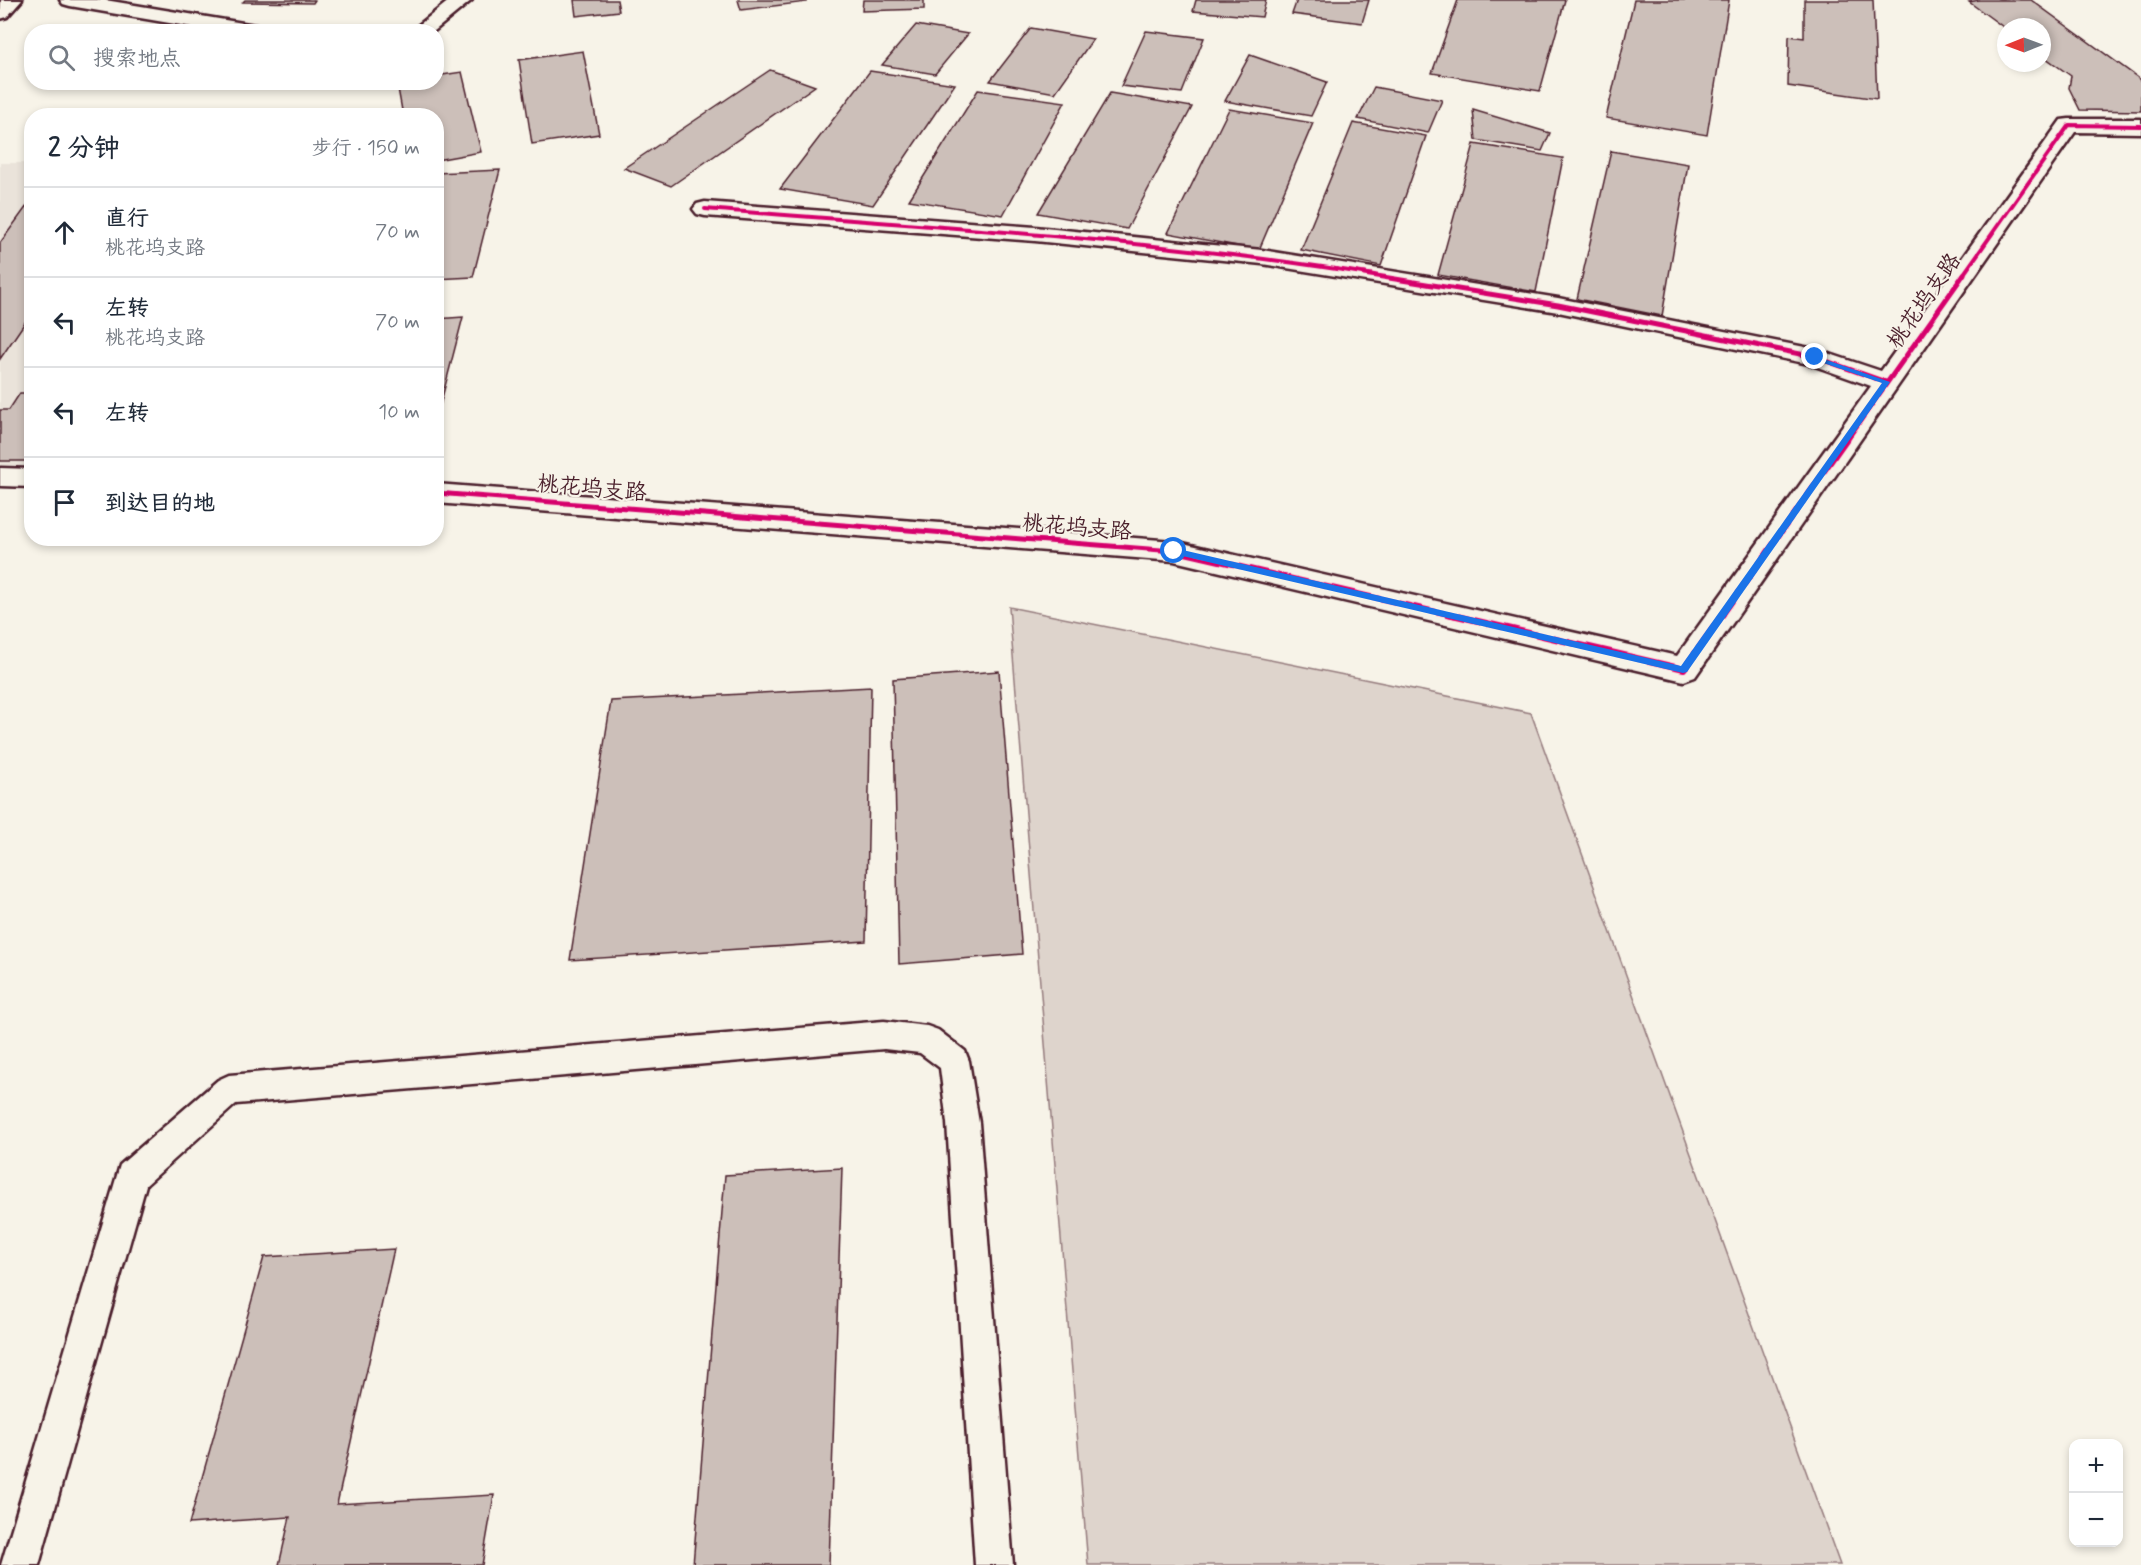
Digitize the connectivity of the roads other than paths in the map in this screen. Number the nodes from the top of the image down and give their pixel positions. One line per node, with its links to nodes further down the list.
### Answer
1 (12, 0): 4 (street)
2 (70, 0): 5 (street)
3 (462, 0): 6 (street)
4 (0, 13)
5 (213, 24)
6 (430, 24)
7 (2141, 126): 9 (street, 桃花坞支路)
8 (705, 209): 9 (street)
9 (1886, 382): 12 (street, 桃花坞支路)
10 (0, 477): 11 (street)
11 (24, 478)
12 (444, 494)
13 (20, 1565): 14 (lane)
14 (994, 1565)

